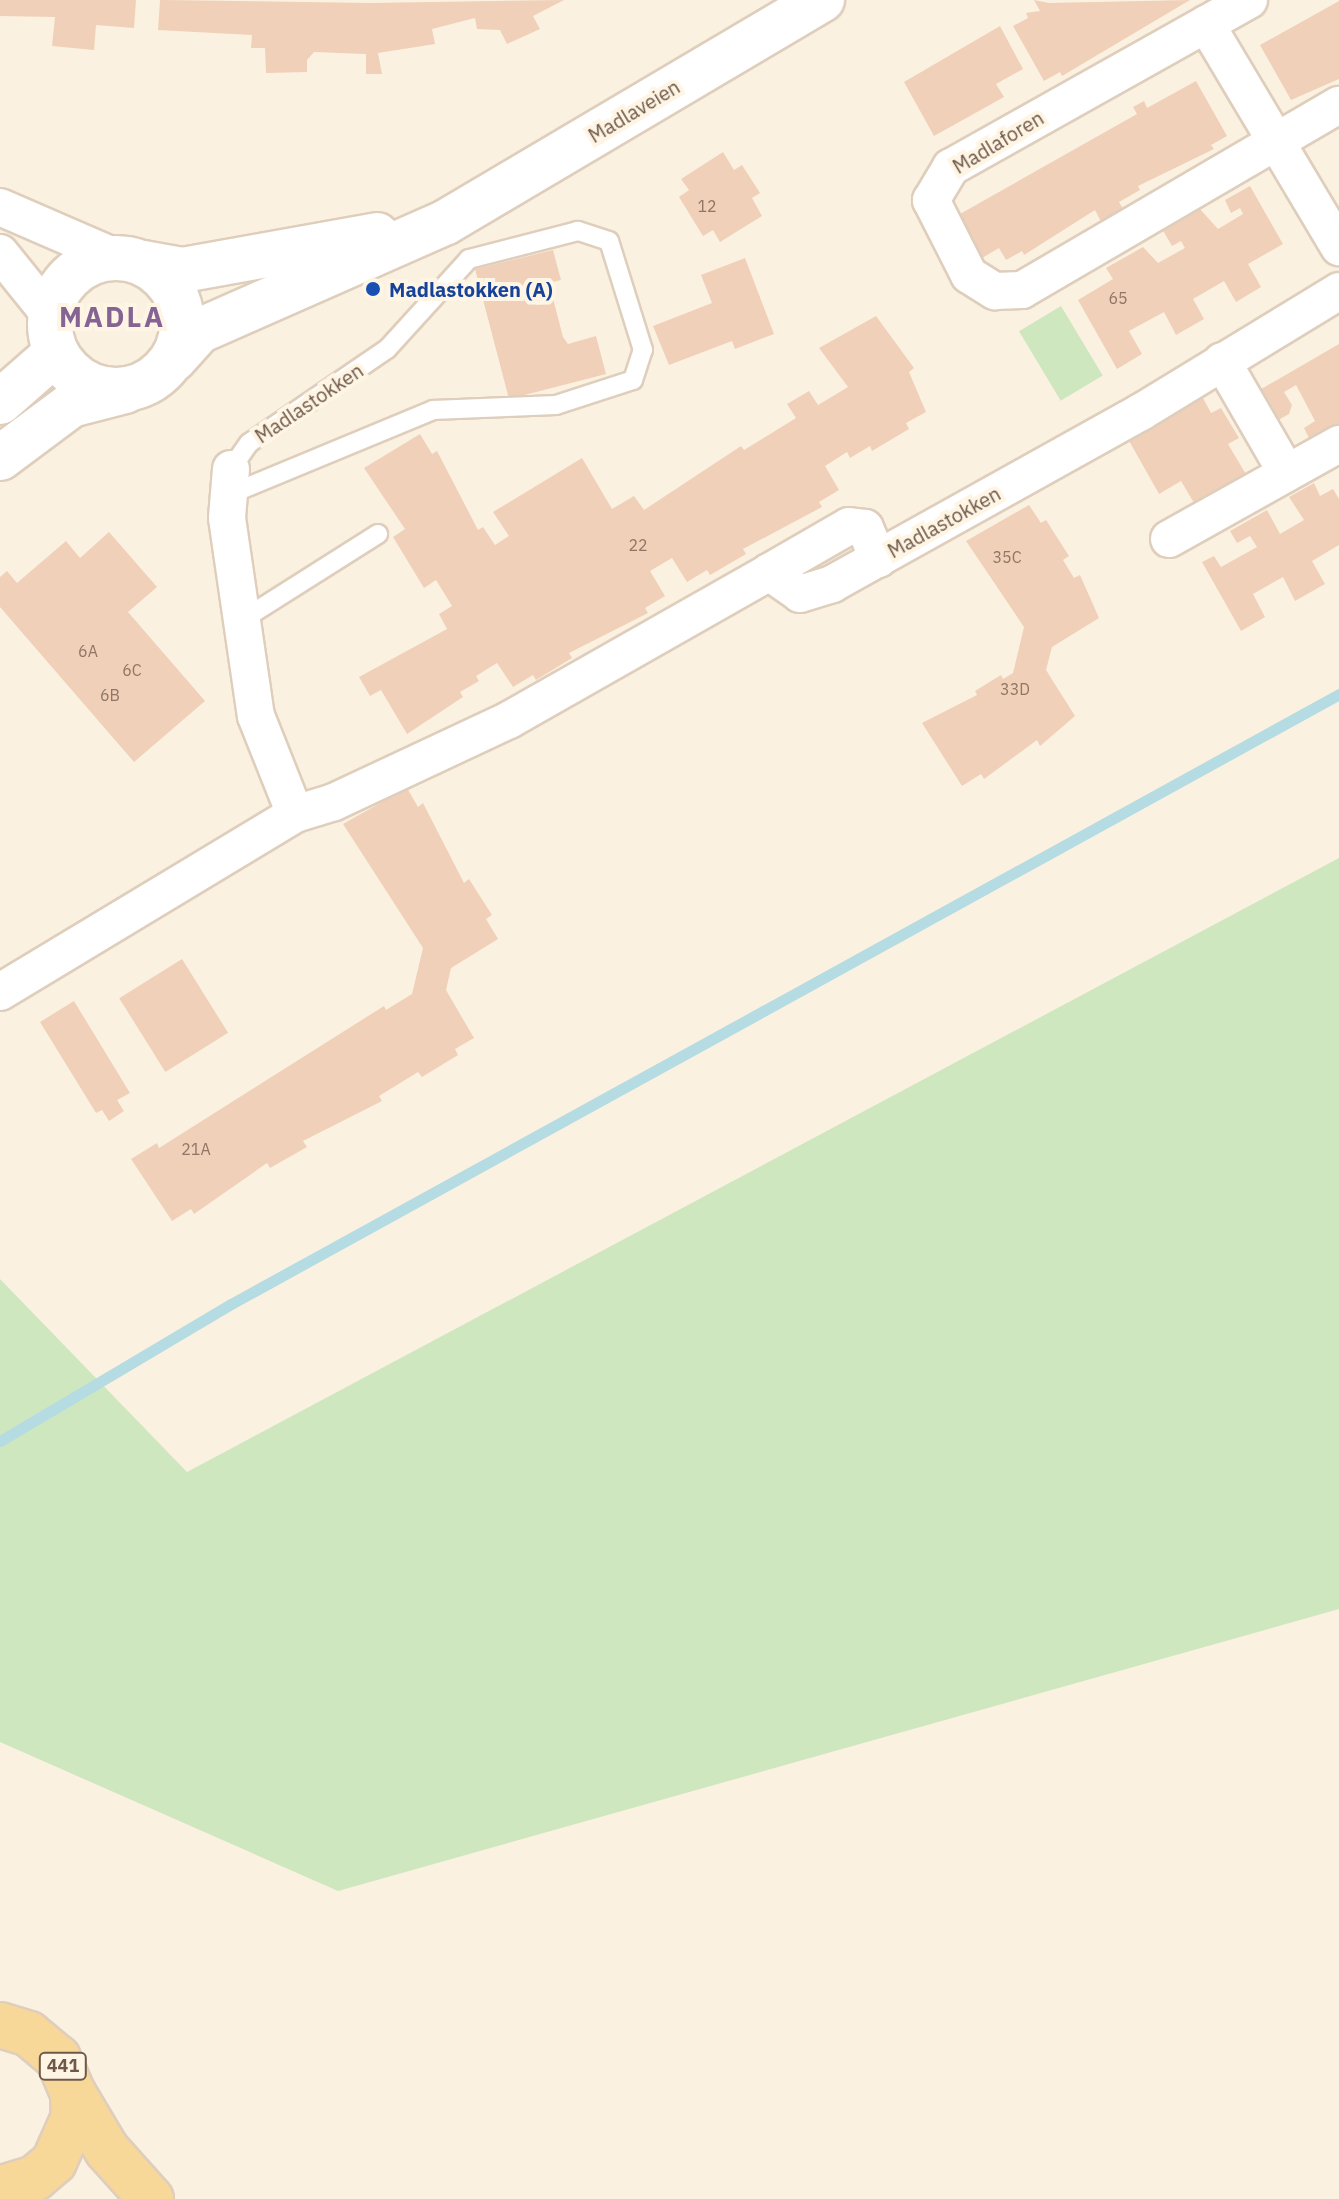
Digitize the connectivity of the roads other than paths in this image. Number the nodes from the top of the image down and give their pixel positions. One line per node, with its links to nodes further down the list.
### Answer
1 (822, 0): 7 (main road, Madlaveien)
2 (1249, 0): 3 (street, Madlaforen)
3 (1206, 24): 5 (street); 5 (street, Madlaforen)
4 (1339, 105): 5 (street, Madlaforen)
5 (1273, 142): 8 (street)
6 (0, 207): 10 (street)
7 (446, 222): 10 (main road, Madlaveien); 13 (main road, Madlaveien)
8 (1339, 247)
9 (0, 253): 12 (street)
10 (129, 260): 12 (main road); 13 (main road)
11 (1339, 291): 14 (street)
12 (53, 334): 15 (main road); 16 (main road)
13 (174, 359): 15 (main road)
14 (1222, 361): 19 (street); 24 (street, Madlastokken)
15 (125, 391): 18 (main road)
16 (0, 402)
17 (1339, 444): 19 (street)
18 (0, 458)
19 (1286, 472): 22 (street)
20 (229, 482): 20 (lane, Madlastokken); 23 (street)
21 (378, 534): 23 (lane)
22 (1169, 539)
23 (242, 620): 24 (street)
24 (295, 814): 25 (street, Madlastokken)
25 (0, 992)
26 (4, 2025): 27 (main road, 441)
27 (73, 2093): 28 (main road, 441); 30 (main road, 441)
28 (0, 2192): 29 (main road, 441)
29 (13, 2199)
30 (151, 2199)

